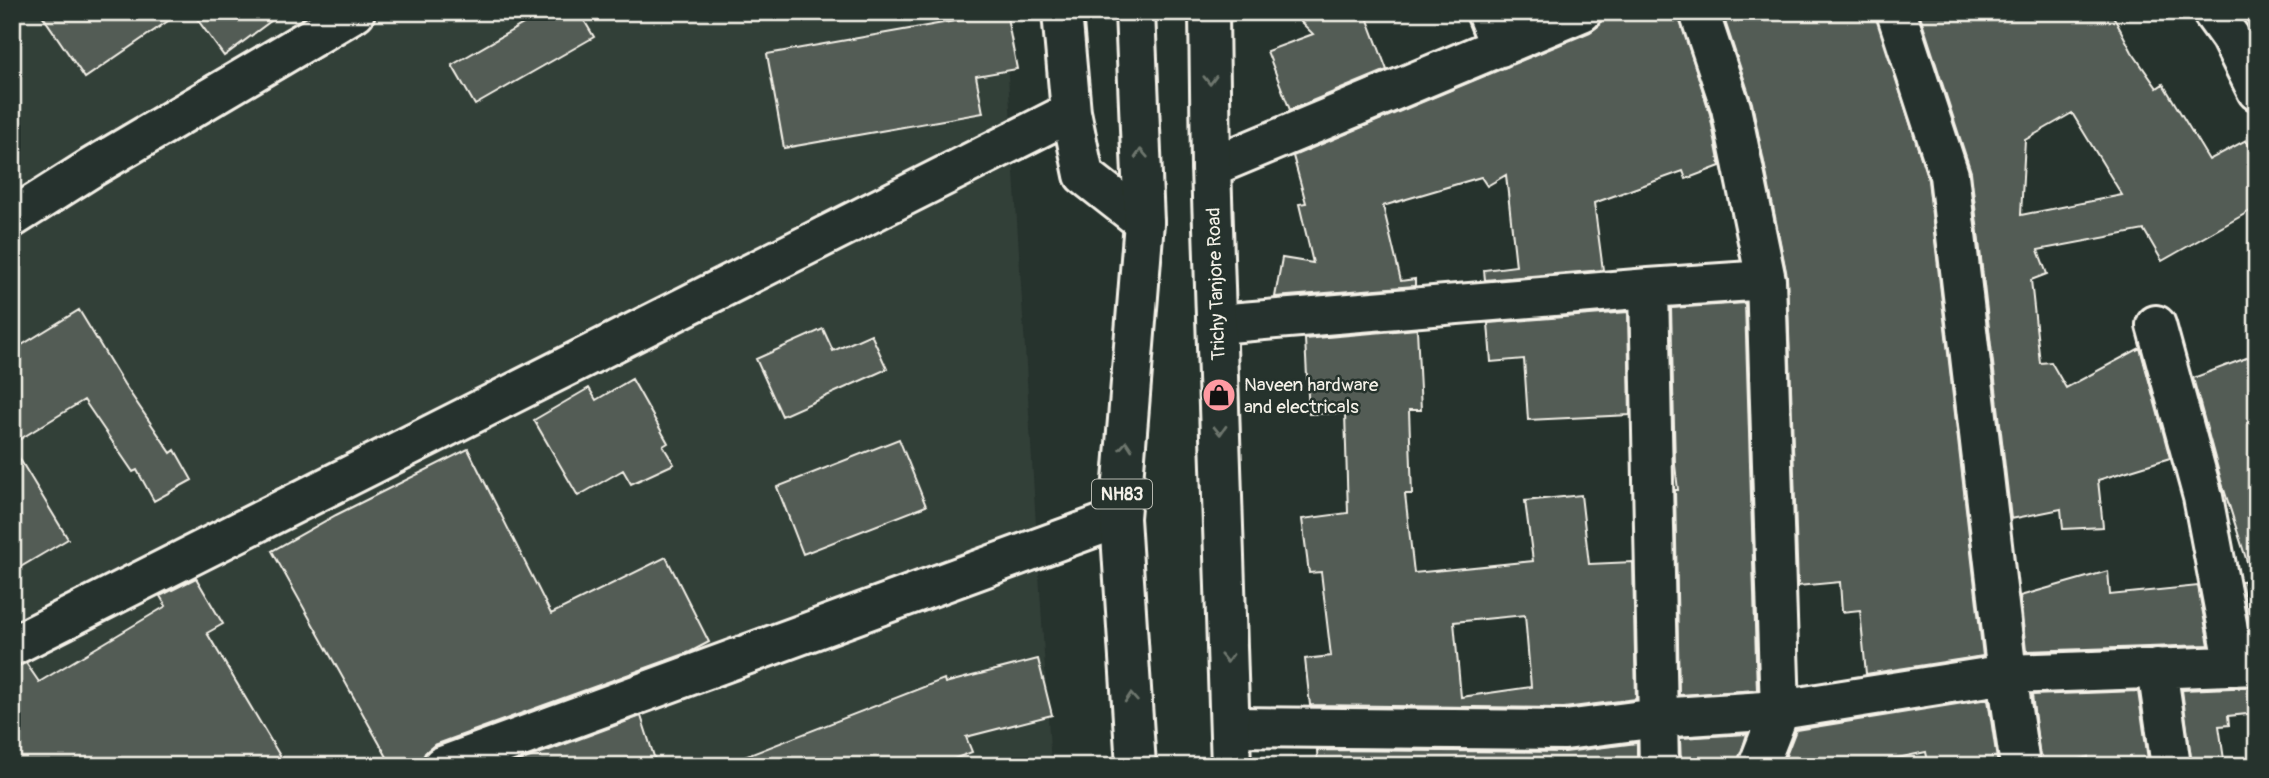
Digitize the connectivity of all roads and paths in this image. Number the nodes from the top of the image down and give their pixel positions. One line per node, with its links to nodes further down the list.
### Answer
1 (355, 12): 14 (main road)
2 (1062, 12): 12 (main road)
3 (1135, 12): 15 (main road, NH83, one-way to 3)
4 (1209, 12): 13 (main road, Trichy Tanjore Road, one-way to 13)
5 (1486, 12): 10 (main road)
6 (1582, 12): 10 (main road)
7 (1699, 12): 16 (main road)
8 (1896, 12): 24 (main road)
9 (2212, 12): 11 (main road)
10 (1500, 47): 13 (main road)
11 (2257, 91)
12 (1071, 112): 15 (main road); 21 (main road)
13 (1211, 167): 18 (main road, Trichy Tanjore Road)
14 (12, 218)
15 (1144, 222): 20 (main road, NH83, one-way to 15)
16 (1766, 280): 17 (main road); 25 (main road)
17 (1649, 288): 18 (main road); 26 (main road)
18 (1217, 324): 27 (main road, Trichy Tanjore Road, one-way to 27)
19 (2156, 325): 22 (main road)
20 (1120, 518): 28 (main road); 29 (main road, NH83, one-way to 20)
21 (12, 646)
22 (2246, 666): 23 (main road)
23 (2157, 668): 24 (main road); 34 (main road)
24 (2007, 674): 25 (main road); 33 (main road)
25 (1780, 710): 26 (main road); 32 (main road)
26 (1658, 718): 27 (main road); 31 (main road)
27 (1230, 727): 30 (main road, Trichy Tanjore Road)
28 (442, 766)
29 (1136, 766)
30 (1231, 766)
31 (1659, 766)
32 (1758, 766)
33 (2020, 766)
34 (2171, 766)

